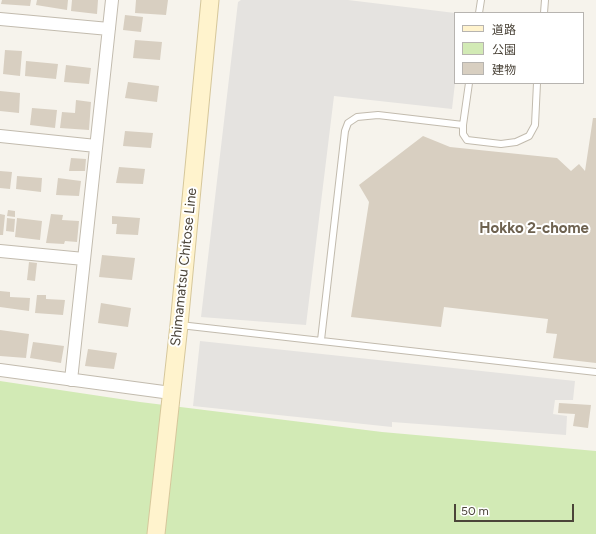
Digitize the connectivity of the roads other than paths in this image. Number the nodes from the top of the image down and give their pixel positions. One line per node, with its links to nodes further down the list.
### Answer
1 (112, 0): 8 (street)
2 (210, 0): 16 (main road, Shimamatsu Chitose Line)
3 (480, 0): 5 (lane)
4 (545, 0): 6 (lane)
5 (479, 12)
6 (544, 12)
7 (0, 19): 8 (street)
8 (108, 28): 13 (street)
9 (469, 84): 11 (lane)
10 (537, 84): 11 (lane)
11 (463, 125): 17 (lane)
12 (0, 136): 13 (street)
13 (96, 146): 15 (street)
14 (0, 251): 15 (street)
15 (84, 259): 20 (street)
16 (179, 325): 17 (lane); 21 (main road, Shimamatsu Chitose Line)
17 (320, 340): 19 (lane)
18 (0, 370): 20 (street)
19 (596, 372)
20 (71, 380): 21 (street)
21 (171, 393): 22 (main road, Shimamatsu Chitose Line)
22 (156, 534)

